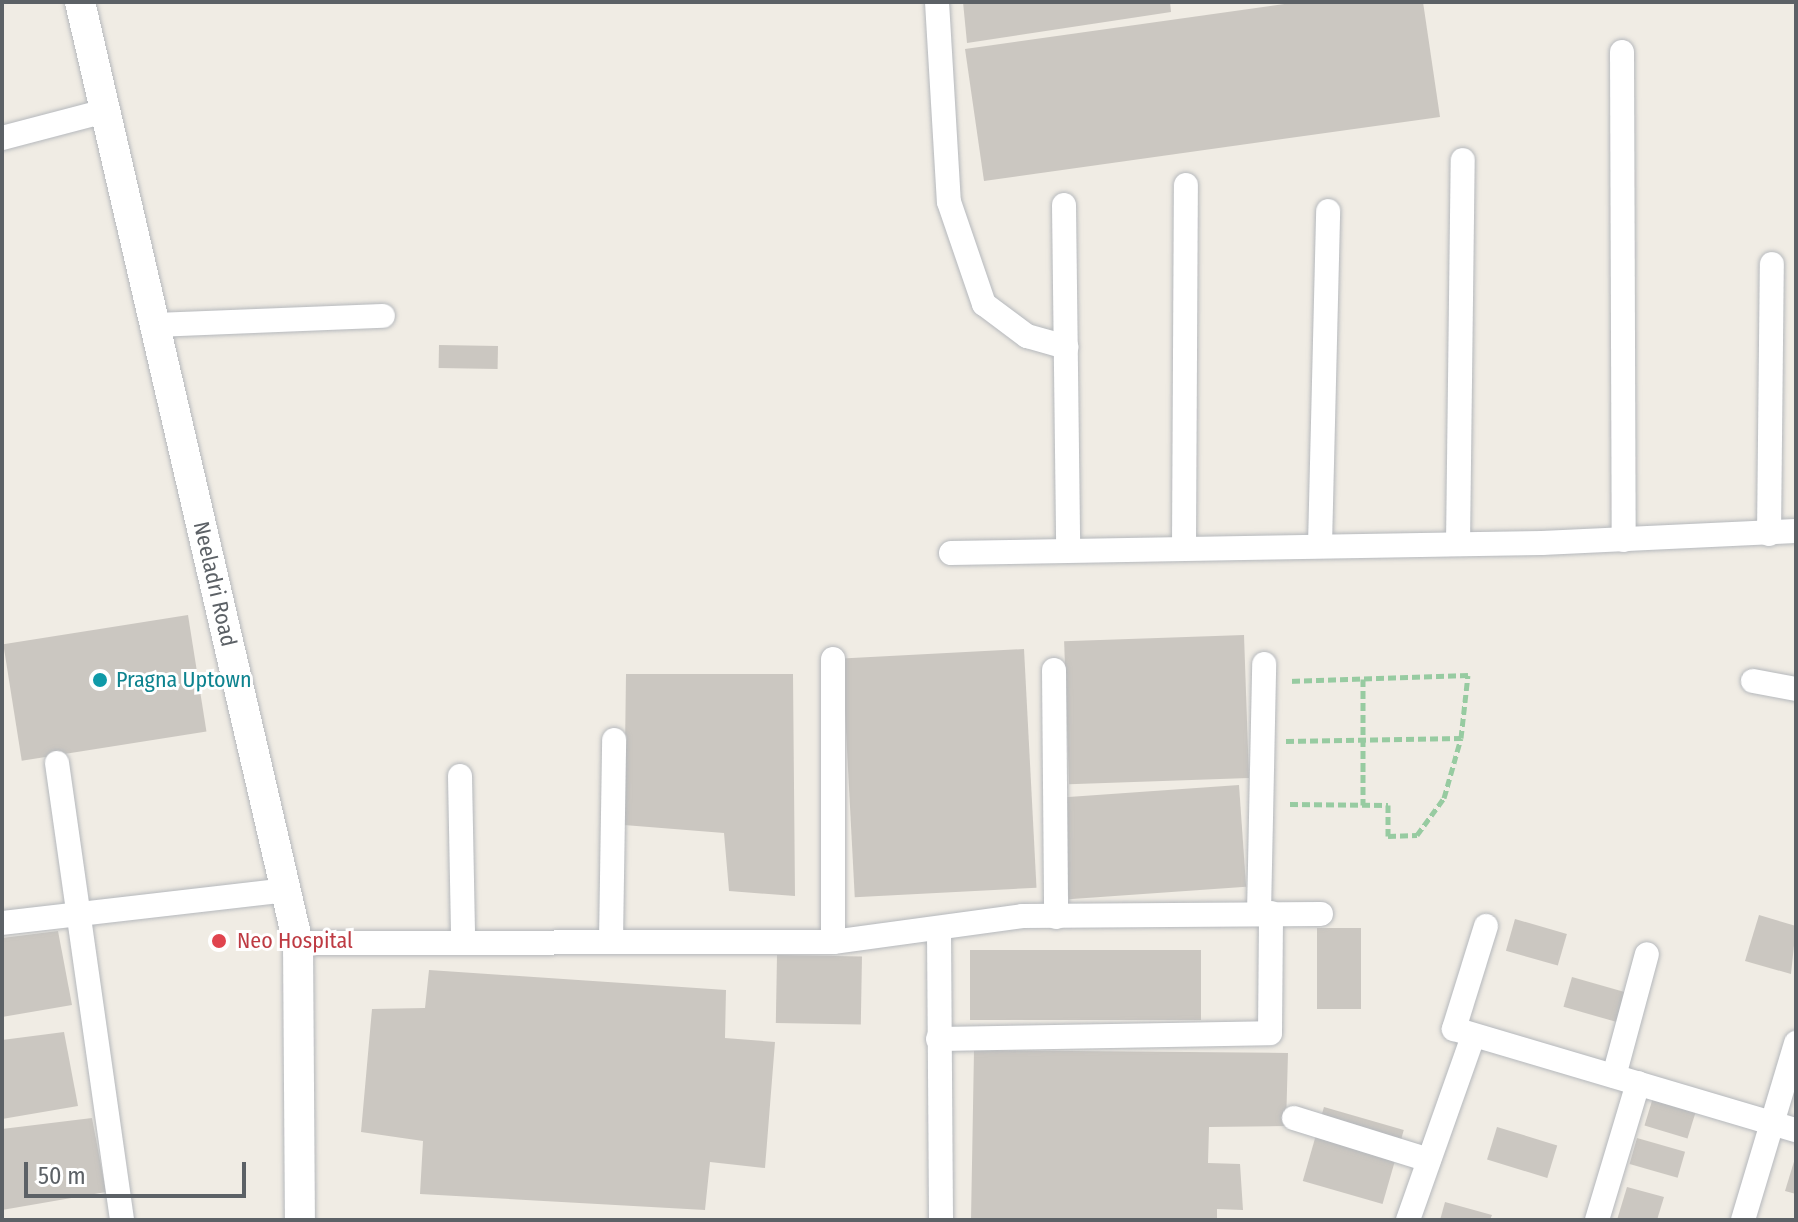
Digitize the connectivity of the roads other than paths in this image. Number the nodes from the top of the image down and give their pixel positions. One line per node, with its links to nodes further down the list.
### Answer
1 (80, 2): 4 (street, Neeladri Road)
2 (937, 2): 13 (street)
3 (1622, 52): 16 (street)
4 (105, 111): 5 (street); 12 (street, Neeladri Road)
5 (2, 138)
6 (1463, 160): 17 (street)
7 (1186, 185): 19 (street)
8 (1064, 205): 13 (street)
9 (1328, 211): 18 (street)
10 (1772, 264): 15 (street)
11 (383, 316): 12 (street)
12 (155, 325): 30 (street, Neeladri Road)
13 (1066, 347): 20 (street)
14 (1796, 531): 15 (street)
15 (1769, 534): 16 (street)
16 (1624, 540): 17 (street)
17 (1458, 544): 18 (street)
18 (1320, 545): 19 (street)
19 (1184, 546): 20 (street)
20 (1068, 547): 21 (street)
21 (951, 553)
22 (833, 659): 40 (street)
23 (1264, 664): 31 (street)
24 (1054, 670): 34 (street)
25 (1753, 681): 26 (street)
26 (1796, 689)
27 (614, 740): 39 (street)
28 (57, 763): 32 (street)
29 (460, 776): 38 (street)
30 (286, 890): 32 (street); 41 (street, Neeladri Road)
31 (1265, 913): 33 (street); 34 (street); 44 (street)
32 (80, 914): 35 (street); 52 (street)
33 (1321, 914)
34 (1056, 917): 37 (street)
35 (2, 923)
36 (1486, 926): 43 (street)
37 (939, 931): 40 (street); 44 (street)
38 (463, 938): 39 (street); 41 (street)
39 (611, 941): 40 (street)
40 (833, 942)
41 (298, 943): 53 (street, Neeladri Road)
42 (1647, 954): 46 (street)
43 (1473, 1036): 46 (street); 51 (street)
44 (938, 1039): 54 (street)
45 (1796, 1043): 49 (street)
46 (1614, 1076): 47 (street)
47 (1638, 1083): 49 (street); 56 (street)
48 (1294, 1118): 51 (street)
49 (1772, 1123): 50 (street); 57 (street)
50 (1796, 1130)
51 (1429, 1160): 55 (street)
52 (122, 1220)
53 (300, 1220)
54 (941, 1220)
55 (1408, 1220)
56 (1597, 1220)
57 (1743, 1220)

